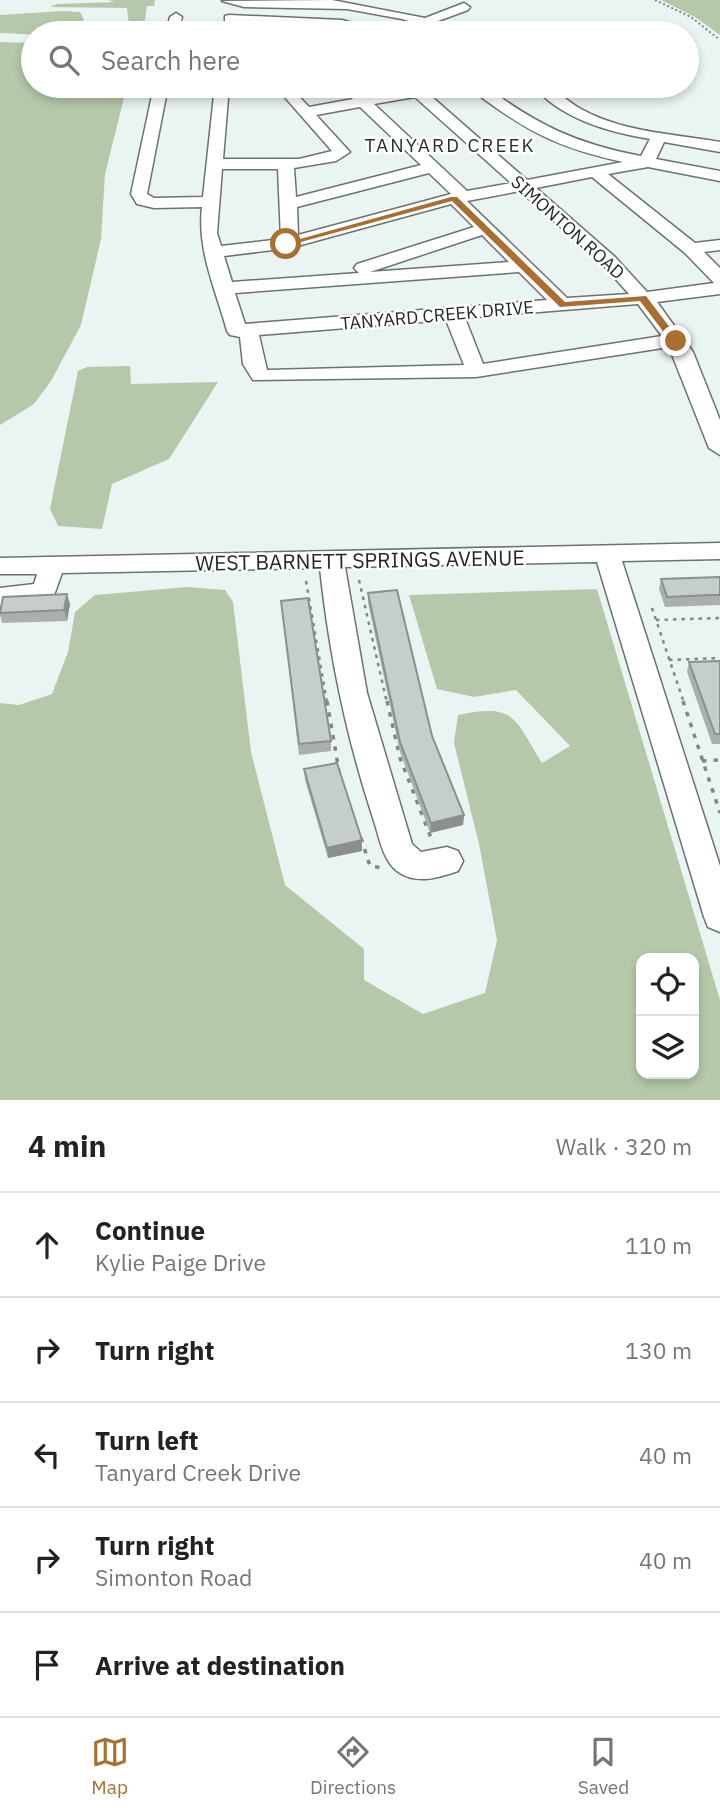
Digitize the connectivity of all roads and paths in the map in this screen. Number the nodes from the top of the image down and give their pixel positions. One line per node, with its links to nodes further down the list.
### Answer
1 (655, 0): 11 (path)
2 (232, 2): 3 (street); 6 (street)
3 (363, 7): 9 (street); 10 (street)
4 (464, 7): 10 (street)
5 (176, 17): 7 (street)
6 (229, 19): 8 (street)
7 (175, 21)
8 (286, 21)
9 (345, 21)
10 (428, 21)
11 (695, 21)
12 (699, 24): 13 (path)
13 (720, 40)
14 (159, 98): 34 (street)
15 (221, 98): 27 (street)
16 (293, 98): 23 (street)
17 (361, 98): 22 (street)
18 (384, 98): 22 (street)
19 (425, 98): 32 (street, SIMONTON ROAD)
20 (493, 98): 28 (street)
21 (557, 98): 24 (street)
22 (365, 102): 23 (street); 29 (street)
23 (306, 112): 26 (street)
24 (658, 138): 25 (street); 28 (street)
25 (720, 147)
26 (286, 162): 27 (street); 35 (street)
27 (214, 163): 34 (street)
28 (643, 163): 30 (street); 31 (street)
29 (433, 167): 33 (street); 35 (street)
30 (595, 172): 32 (street); 39 (street)
31 (720, 176)
32 (522, 186): 33 (street); 46 (street, SIMONTON ROAD)
33 (459, 197): 36 (street); 37 (street)
34 (210, 202): 40 (street)
35 (286, 204): 37 (street)
36 (485, 229): 41 (street); 43 (street)
37 (290, 243): 40 (street)
38 (720, 245): 39 (street)
39 (691, 249): 42 (street)
40 (213, 252): 44 (street)
41 (525, 266): 43 (street); 47 (street)
42 (720, 279)
43 (335, 280): 44 (street)
44 (222, 288): 50 (street)
45 (720, 288): 46 (street, TANYARD CREEK DRIVE)
46 (643, 298): 47 (street, TANYARD CREEK DRIVE); 49 (street, SIMONTON ROAD)
47 (563, 305): 48 (street, TANYARD CREEK DRIVE)
48 (453, 313): 50 (street, TANYARD CREEK DRIVE); 52 (street)
49 (657, 317): 51 (street, SIMONTON ROAD); 53 (street, SIMONTON ROAD)
50 (243, 330): 52 (street)
51 (664, 342): 52 (street); 53 (street, SIMONTON ROAD)
52 (476, 370)
53 (697, 394): 54 (street, SIMONTON ROAD)
54 (720, 448)
55 (720, 551): 56 (street, WEST BARNETT SPRINGS AVENUE)
56 (607, 554): 57 (street, WEST BARNETT SPRINGS AVENUE); 75 (street)
57 (332, 561): 59 (street, WEST BARNETT SPRINGS AVENUE); 73 (street)
58 (0, 566): 59 (street, WEST BARNETT SPRINGS AVENUE)
59 (52, 566): 62 (street)
60 (359, 580): 74 (path)
61 (306, 581): 70 (path)
62 (0, 597)
63 (652, 608): 65 (path)
64 (720, 618): 65 (path)
65 (656, 620): 67 (path)
66 (720, 658): 67 (path)
67 (669, 660): 69 (path)
68 (720, 760): 69 (path)
69 (702, 761): 71 (path)
70 (340, 772)
71 (720, 812)
72 (358, 831): 73 (path)
73 (405, 859): 74 (street)
74 (444, 862)
75 (720, 917)

